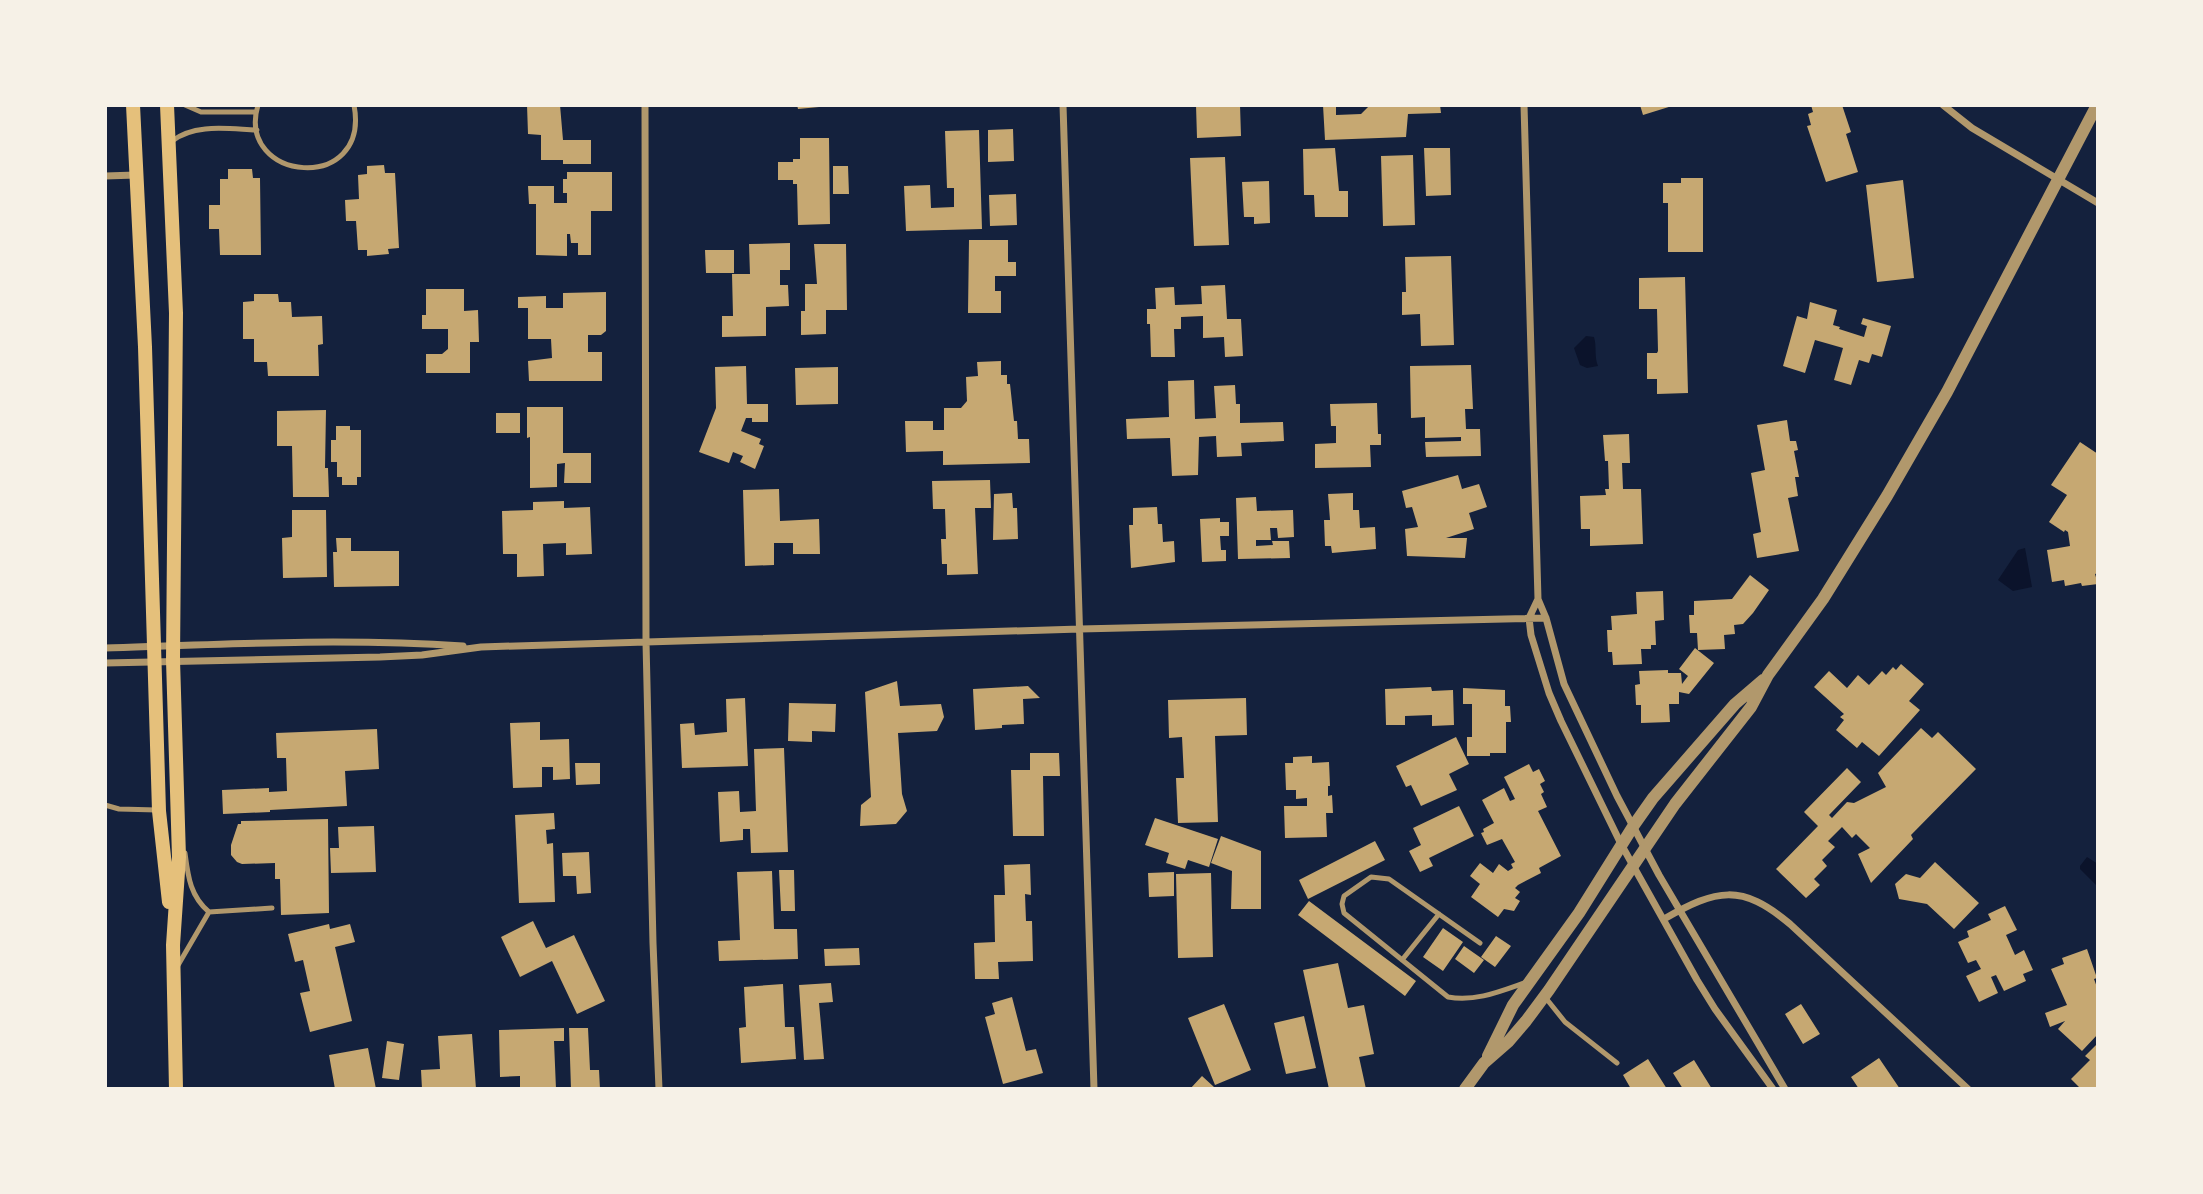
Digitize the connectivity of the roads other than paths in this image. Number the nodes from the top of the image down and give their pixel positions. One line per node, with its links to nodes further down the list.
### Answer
1 (134, 105): 13 (main road)
2 (167, 105): 12 (main road)
3 (185, 105): 10 (lane)
4 (354, 105): 11 (lane)
5 (645, 105): 21 (street)
6 (1063, 105): 20 (street)
7 (1524, 105): 17 (street)
8 (1943, 105): 15 (street)
9 (2097, 105): 15 (street)
10 (257, 108): 11 (lane)
11 (257, 130): 12 (lane)
12 (169, 143): 25 (main road)
13 (137, 175): 14 (street); 24 (main road)
14 (105, 176)
15 (2056, 179): 16 (street); 27 (street)
16 (2098, 203)
17 (1538, 599): 18 (street); 19 (street)
18 (1529, 618): 19 (street); 20 (street); 32 (street)
19 (1546, 618): 31 (street)
20 (1080, 629): 21 (street); 50 (street)
21 (646, 642): 23 (street); 49 (street)
22 (105, 648): 24 (street)
23 (481, 648): 25 (street); 25 (street)
24 (155, 653): 25 (street); 25 (street); 26 (street); 29 (main road)
25 (173, 653): 30 (main road)
26 (105, 663)
27 (1768, 675): 31 (street); 33 (street)
28 (105, 805): 29 (lane)
29 (159, 811): 41 (main road)
30 (178, 818): 37 (lane); 41 (main road)
31 (1634, 825): 32 (street); 33 (street)
32 (1621, 844): 34 (street); 44 (street)
33 (1645, 848): 34 (street); 36 (street)
34 (1633, 865): 39 (street); 45 (street)
35 (272, 908): 37 (lane)
36 (1679, 910): 39 (street); 53 (street); 54 (street)
37 (209, 912): 43 (lane)
38 (1439, 914): 40 (lane); 42 (lane); 42 (lane)
39 (1664, 919): 52 (street)
40 (1480, 943)
41 (173, 945): 43 (main road)
42 (1402, 960): 44 (lane)
43 (174, 974): 48 (main road)
44 (1530, 982): 46 (street)
45 (1545, 996): 46 (street); 47 (lane)
46 (1484, 1063): 51 (street)
47 (1617, 1063)
48 (176, 1089)
49 (659, 1089)
50 (1094, 1089)
51 (1465, 1089)
52 (1773, 1089)
53 (1785, 1089)
54 (1968, 1089)

